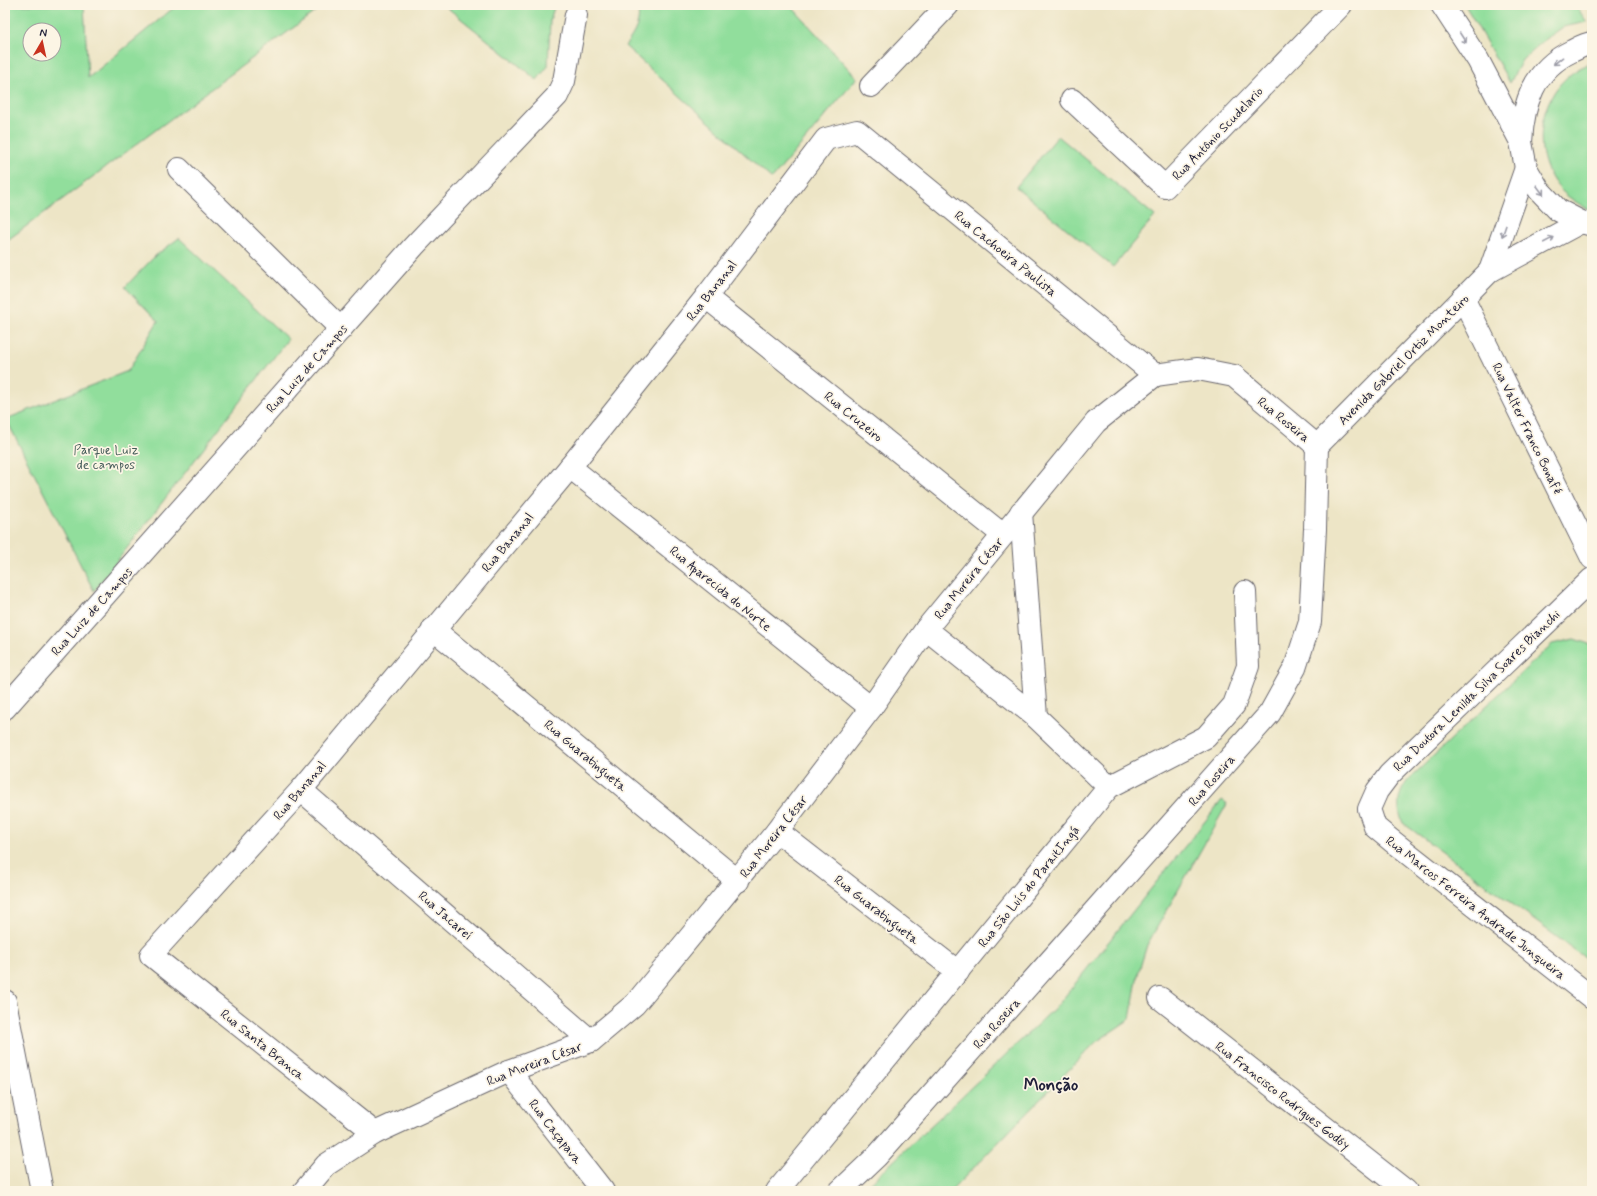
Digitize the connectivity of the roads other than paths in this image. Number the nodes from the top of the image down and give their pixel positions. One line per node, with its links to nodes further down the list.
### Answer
1 (948, 5): 6 (street)
2 (1341, 5): 7 (street, Rua Antônio Scudelario)
3 (1442, 5): 9 (street, one-way to 9)
4 (576, 15): 16 (street, Rua Luiz de Campos)
5 (1592, 43): 9 (street, one-way to 9)
6 (871, 86)
7 (1072, 100)
8 (857, 132): 14 (street, Rua Bananal); 17 (street, Rua Cachoeira Paulista)
9 (1521, 142): 10 (street)
10 (1526, 168): 12 (street, one-way to 12); 13 (street, Avenida Gabriel Ortiz Monteiro, one-way to 13)
11 (179, 170): 16 (street)
12 (1587, 223): 13 (street, Avenida Gabriel Ortiz Monteiro, one-way to 12)
13 (1490, 272): 15 (street, Avenida Gabriel Ortiz Monteiro)
14 (706, 297): 19 (street, Rua Bananal); 21 (street, Rua Cruzeiro)
15 (1463, 298): 18 (street, Avenida Gabriel Ortiz Monteiro); 22 (street, Rua Valter Franco Bonafé)
16 (341, 329): 27 (street, Rua Luiz de Campos)
17 (1155, 375): 18 (street, Rua Roseira); 20 (street, Rua Moreira César)
18 (1317, 446): 47 (street, Rua Roseira)
19 (570, 467): 25 (street, Rua Bananal); 28 (street, Rua Aparecida do Norte)
20 (1021, 512): 21 (street, Rua Moreira César); 29 (street)
21 (1003, 535): 26 (street, Rua Moreira César)
22 (1592, 558)
23 (1592, 578): 32 (street, Rua Doutora Lenilda Silva Soares Bianchi)
24 (1245, 592): 30 (street, Rua São Luís do ParaitIngá)
25 (433, 629): 31 (street, Rua Bananal); 34 (street, Rua Guaratingueta)
26 (926, 629): 28 (street, Rua Moreira César); 29 (street)
27 (5, 708)
28 (871, 708): 33 (street, Rua Moreira César)
29 (1036, 717): 30 (street)
30 (1109, 787): 36 (street, Rua São Luís do ParaitIngá)
31 (301, 790): 35 (street, Rua Bananal); 40 (street, Rua Jacareí)
32 (1369, 808): 38 (street, Rua Marcos Ferreira Andrade Junqueira)
33 (777, 831): 34 (street, Rua Moreira César); 36 (street, Rua Guaratingueta)
34 (738, 880): 40 (street, Rua Moreira César)
35 (152, 955): 42 (street, Rua Santa Branca)
36 (958, 972): 46 (street, Rua São Luís do ParaitIngá)
37 (1160, 998): 48 (street, Rua Francisco Rodrigues Godóy)
38 (1592, 998)
39 (5, 1001): 43 (street)
40 (591, 1041): 41 (street, Rua Moreira César)
41 (509, 1071): 42 (street, Rua Moreira César); 45 (street, Rua Caçapava)
42 (375, 1133): 44 (street, Rua Moreira César)
43 (42, 1191)
44 (304, 1191)
45 (603, 1191)
46 (777, 1191)
47 (840, 1191)
48 (1406, 1191)

